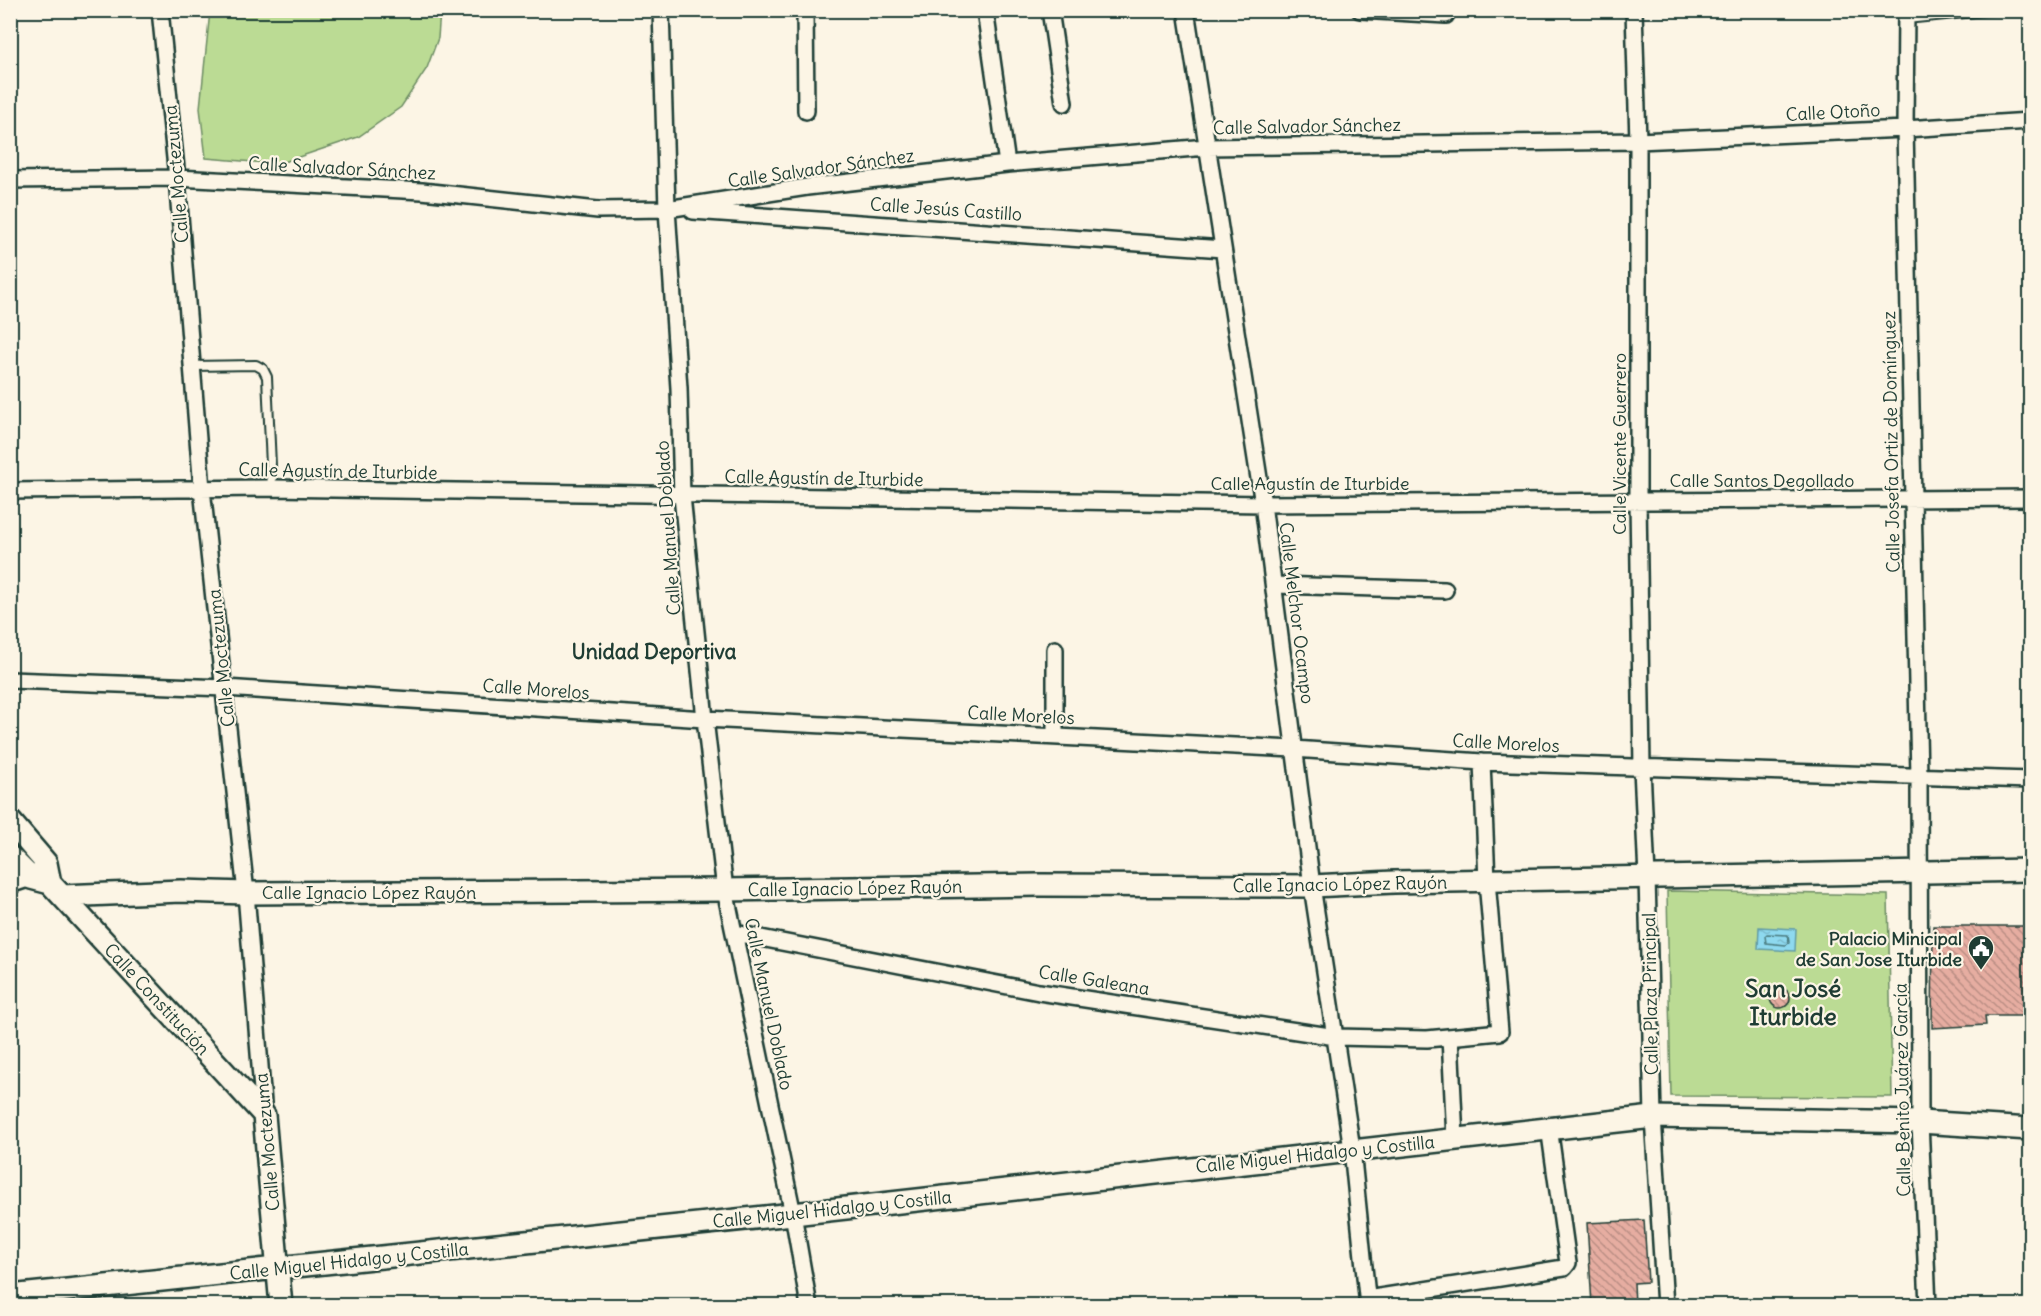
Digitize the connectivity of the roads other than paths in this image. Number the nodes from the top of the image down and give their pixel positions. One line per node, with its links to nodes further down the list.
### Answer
1 (160, 10): 20 (street, Calle Moctezuma)
2 (661, 10): 22 (street, Calle Manuel Doblado)
3 (805, 10): 14 (street)
4 (985, 10): 19 (street)
5 (1050, 10): 13 (street)
6 (1186, 10): 18 (street, Calle Melchor Ocampo)
7 (1360, 10): 11 (street)
8 (1634, 10): 17 (street, Calle Vicente Guerrero)
9 (1995, 10): 10 (lane)
10 (1984, 11): 12 (lane)
11 (1446, 15)
12 (1906, 15): 16 (street, Calle Josefa Ortiz de Domínguez)
13 (1064, 103)
14 (807, 111)
15 (2031, 121): 16 (street, Calle Otoño)
16 (1905, 129): 17 (street, Calle Otoño); 30 (street, Calle Josefa Ortiz de Domínguez)
17 (1638, 141): 18 (street, Calle Salvador Sánchez); 31 (street, Calle Vicente Guerrero)
18 (1207, 147): 19 (street, Calle Salvador Sánchez); 23 (street, Calle Melchor Ocampo)
19 (1007, 164): 22 (street, Calle Salvador Sánchez)
20 (177, 178): 21 (street, Calle Salvador Sánchez); 22 (street, Calle Salvador Sánchez); 24 (street, Calle Moctezuma)
21 (10, 180)
22 (667, 209): 23 (street, Calle Jesús Castillo); 28 (street, Calle Manuel Doblado)
23 (1223, 249): 32 (street, Calle Melchor Ocampo)
24 (192, 366): 25 (lane); 26 (street, Calle Moctezuma)
25 (272, 488): 26 (street, Calle Agustín de Iturbide); 28 (street, Calle Agustín de Iturbide)
26 (202, 489): 27 (street, Calle Agustín de Iturbide); 37 (street, Calle Moctezuma)
27 (10, 491)
28 (682, 496): 32 (street, Calle Agustín de Iturbide); 38 (street, Calle Manuel Doblado)
29 (2031, 498): 30 (street, Calle Santos Degollado)
30 (1911, 499): 31 (street, Calle Santos Degollado); 43 (street, Calle Josefa Ortiz de Domínguez)
31 (1638, 500): 32 (street, Calle Agustín de Iturbide); 42 (street, Calle Vicente Guerrero)
32 (1263, 504): 33 (street, Calle Melchor Ocampo)
33 (1274, 585): 34 (street); 40 (street, Calle Melchor Ocampo)
34 (1445, 590)
35 (1054, 649): 39 (street)
36 (10, 680): 37 (street, Calle Morelos)
37 (225, 688): 38 (street, Calle Morelos); 55 (street, Calle Moctezuma)
38 (705, 719): 39 (street, Calle Morelos); 54 (street, Calle Manuel Doblado)
39 (1055, 736): 40 (street, Calle Morelos)
40 (1294, 749): 41 (street, Calle Morelos); 53 (street, Calle Melchor Ocampo)
41 (1482, 762): 42 (street, Calle Morelos); 51 (street)
42 (1642, 768): 43 (street, Calle Morelos); 49 (street, Calle Vicente Guerrero)
43 (1919, 776): 44 (street, Calle Morelos); 48 (street, Calle Josefa Ortiz de Domínguez)
44 (2031, 780)
45 (10, 821): 50 (street, Calle Constitución)
46 (10, 857): 50 (street, Calle Constitución)
47 (2031, 870): 48 (street)
48 (1920, 873): 49 (street); 61 (street, Calle Benito Juárez García)
49 (1647, 877): 51 (street, Calle Ignacio López Rayón); 60 (street, Calle Plaza Principal)
50 (47, 880): 52 (street); 55 (street, Calle Ignacio López Rayón); 59 (street, Calle Constitución)
51 (1487, 881): 53 (street, Calle Ignacio López Rayón); 58 (street, Calle Galeana)
52 (10, 885)
53 (1312, 886): 54 (street, Calle Ignacio López Rayón); 57 (street, Calle Melchor Ocampo)
54 (725, 890): 55 (street, Calle Ignacio López Rayón); 56 (street, Calle Manuel Doblado)
55 (246, 893): 59 (street, Calle Moctezuma)
56 (735, 933): 57 (street, Calle Galeana); 66 (street, Calle Manuel Doblado)
57 (1336, 1037): 58 (street, Calle Galeana); 65 (street, Calle Melchor Ocampo)
58 (1450, 1037): 64 (street)
59 (264, 1114): 67 (street, Calle Moctezuma)
60 (1653, 1117): 61 (street); 62 (street, Calle Miguel Hidalgo y Costilla); 72 (street, Calle Plaza Principal)
61 (1920, 1122): 63 (street); 73 (street, Calle Benito Juárez García)
62 (1548, 1127): 64 (street, Calle Miguel Hidalgo y Costilla); 69 (street)
63 (2031, 1129)
64 (1455, 1138): 65 (street, Calle Miguel Hidalgo y Costilla)
65 (1352, 1149): 66 (street, Calle Miguel Hidalgo y Costilla); 69 (street, Calle Melchor Ocampo)
66 (793, 1214): 67 (street, Calle Miguel Hidalgo y Costilla); 71 (street, Calle Manuel Doblado)
67 (278, 1269): 68 (street, Calle Miguel Hidalgo y Costilla); 70 (street, Calle Moctezuma)
68 (10, 1296)
69 (1367, 1302)
70 (281, 1305)
71 (809, 1305)
72 (1665, 1305)
73 (1928, 1305)

